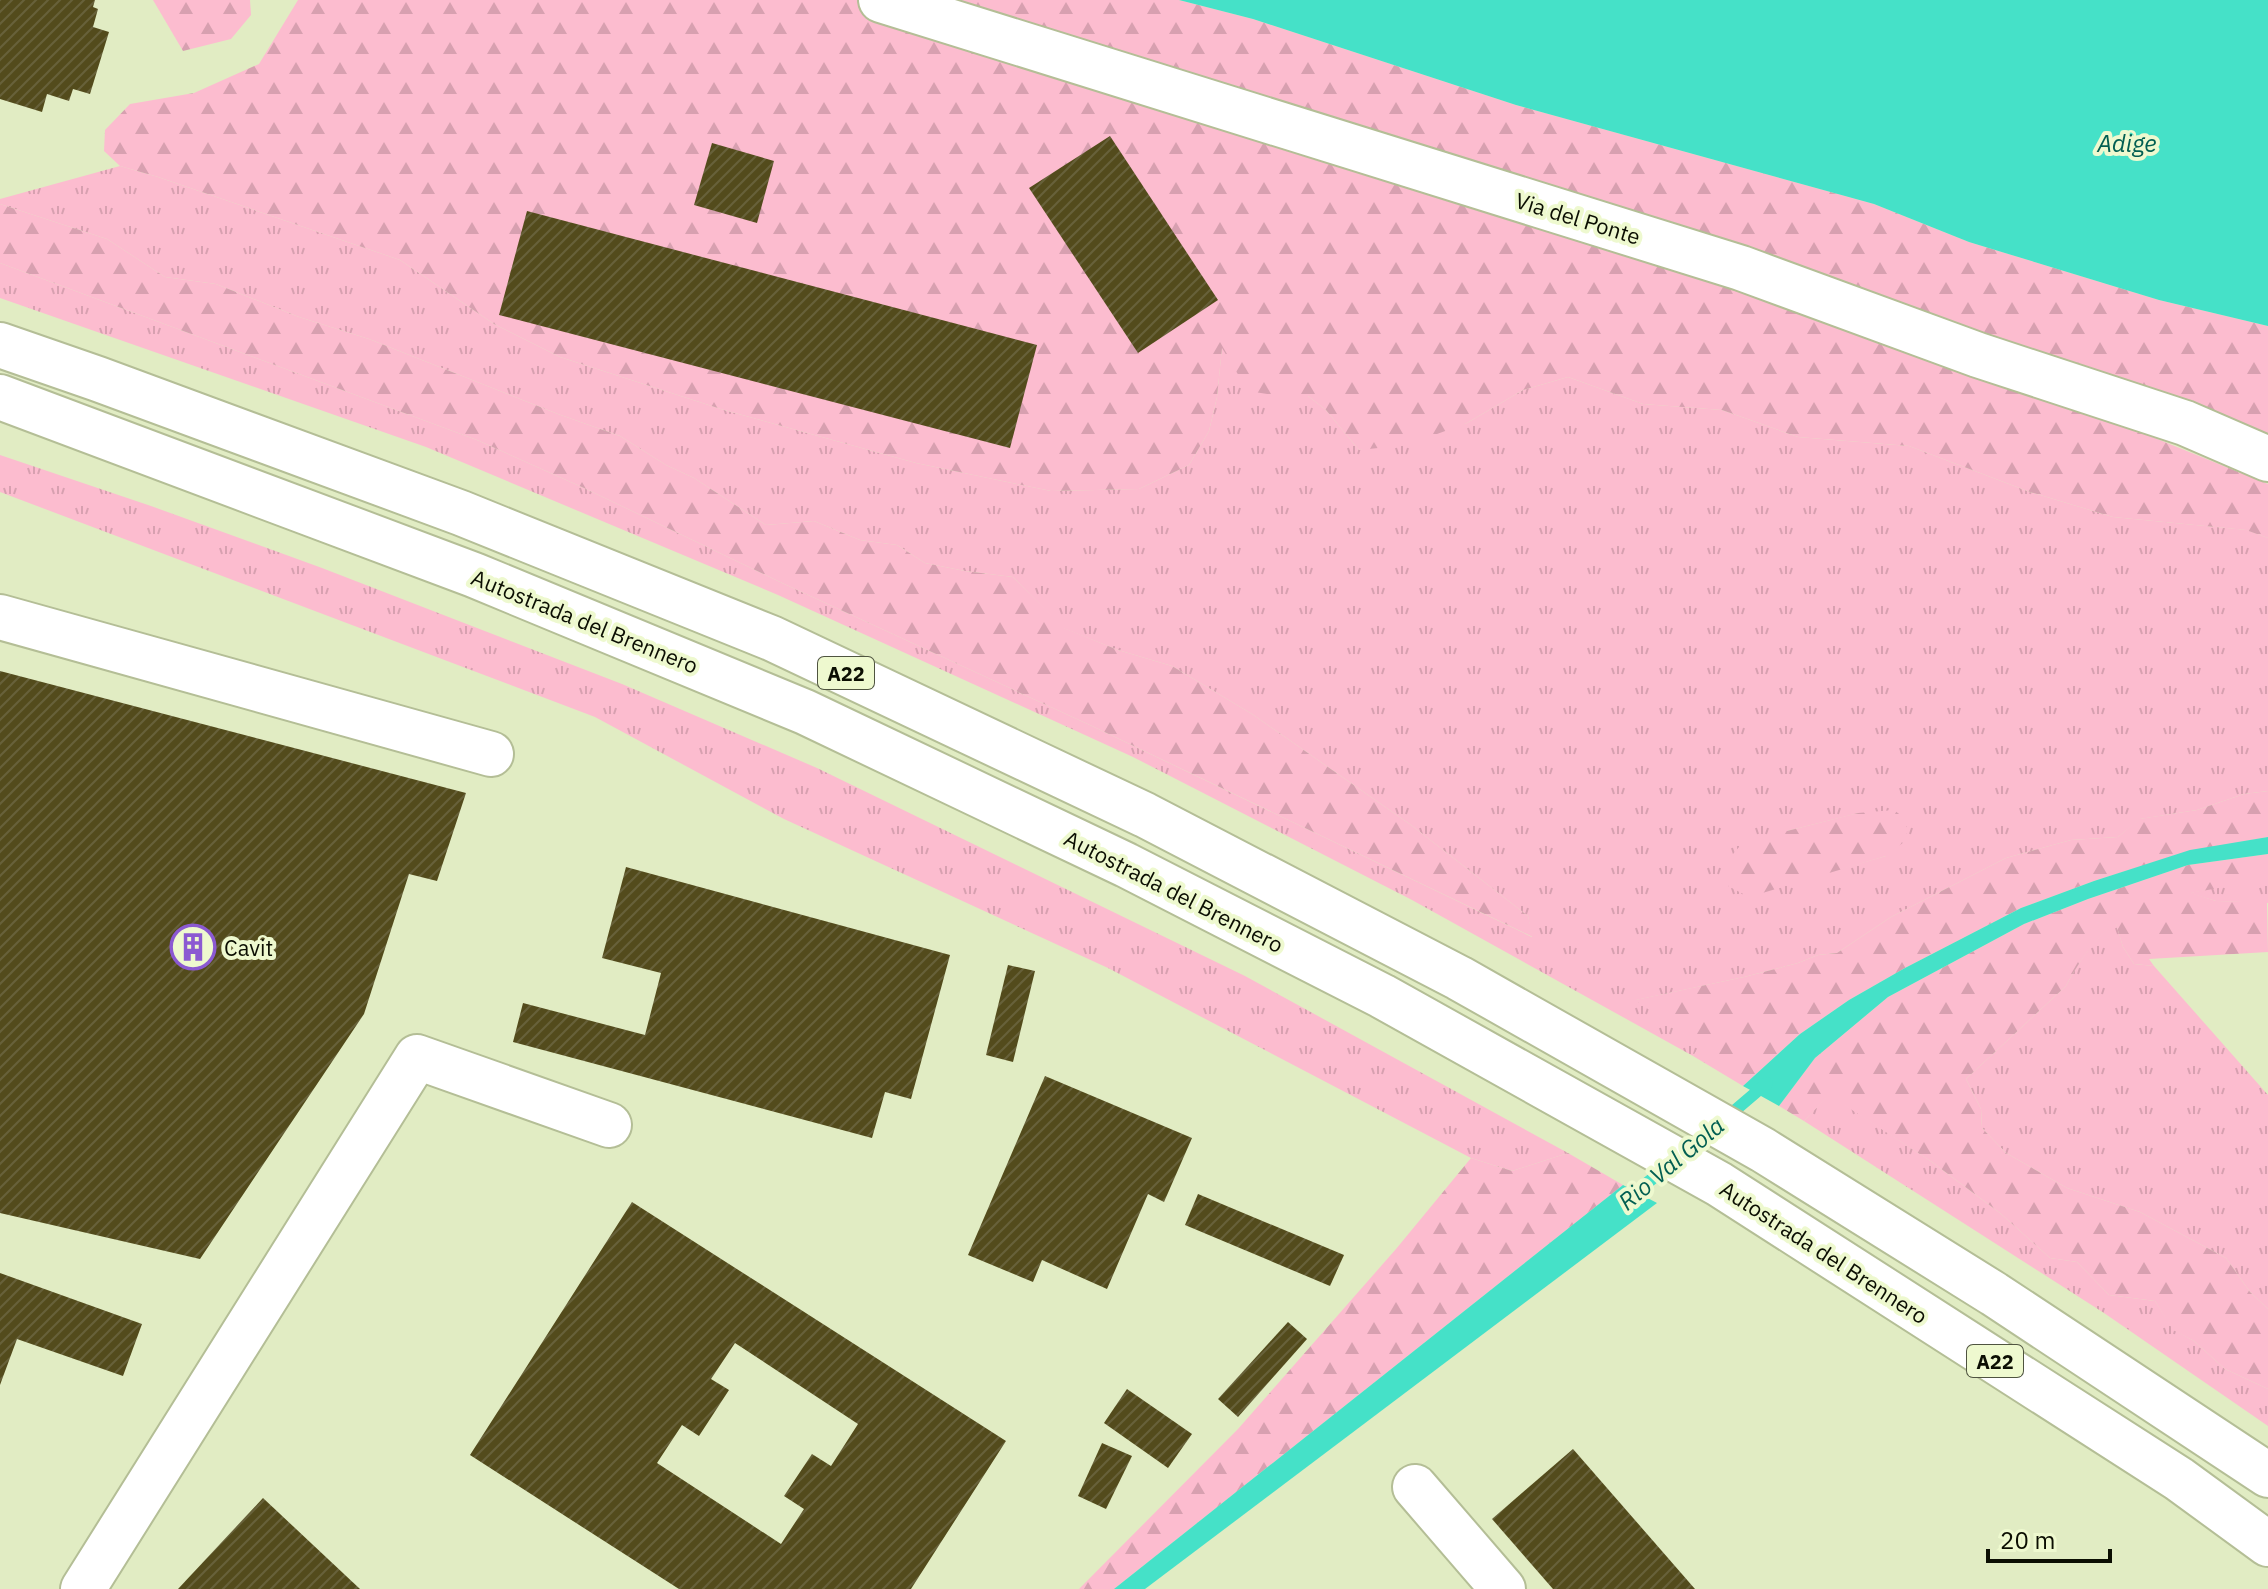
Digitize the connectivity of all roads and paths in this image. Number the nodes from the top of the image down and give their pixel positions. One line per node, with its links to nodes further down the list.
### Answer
1 (881, 0): 4 (main road, Via del Ponte)
2 (0, 345): 8 (main road, A22)
3 (0, 397): 10 (main road, Autostrada del Brennero / A22)
4 (2268, 459)
5 (0, 617): 6 (main road)
6 (491, 754)
7 (609, 1125): 11 (main road)
8 (2268, 1475)
9 (1415, 1487): 12 (main road)
10 (2268, 1544)
11 (83, 1589)
12 (1503, 1589)

